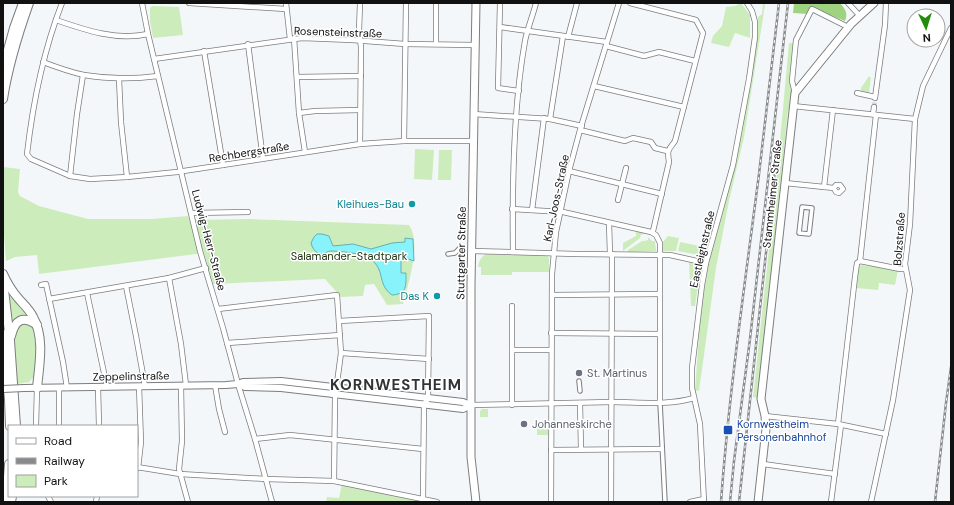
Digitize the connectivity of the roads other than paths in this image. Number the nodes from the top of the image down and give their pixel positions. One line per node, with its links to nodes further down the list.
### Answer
1 (23, 3): 41 (highway)
2 (29, 3): 51 (highway)
3 (62, 3): 23 (street)
4 (142, 3): 28 (street, Ludwig-Herr-Straße)
5 (189, 3): 20 (street)
6 (286, 3): 21 (street)
7 (360, 3): 31 (street)
8 (406, 3): 33 (street)
9 (436, 3): 34 (street)
10 (476, 3): 36 (main road, Stuttgarter Straße)
11 (500, 3): 24 (street)
12 (536, 3): 27 (street)
13 (577, 3): 29 (street)
14 (619, 3): 35 (street, Karl-Joos-Straße)
15 (630, 3): 40 (street)
16 (747, 3): 99 (street, Eastleighstraße)
17 (848, 3): 22 (street)
18 (874, 3): 22 (main road)
19 (886, 3): 50 (street)
20 (236, 4): 21 (street)
21 (286, 9): 30 (street)
22 (859, 15): 25 (main road)
23 (56, 20): 28 (street); 39 (street)
24 (500, 27): 27 (street); 48 (street)
25 (848, 27): 49 (main road); 49 (street)
26 (951, 28): 63 (street, Bolzstraße)
27 (529, 31): 29 (street); 48 (street)
28 (148, 34): 38 (street, Ludwig-Herr-Straße)
29 (566, 36): 35 (street); 62 (street)
30 (292, 39): 31 (street, Rosensteinstraße); 32 (street, Rosensteinstraße); 45 (street)
31 (360, 40): 33 (street, Rosensteinstraße); 44 (street)
32 (248, 44): 37 (street, Rosensteinstraße); 70 (street)
33 (405, 44): 34 (street, Rosensteinstraße); 65 (street)
34 (436, 44): 36 (street, Rosensteinstraße)
35 (607, 44): 40 (street); 47 (street, Karl-Joos-Straße)
36 (475, 45): 58 (main road, Stuttgarter Straße)
37 (204, 51): 38 (street, Rosensteinstraße); 71 (street)
38 (154, 59): 43 (street, Ludwig-Herr-Straße)
39 (43, 62): 42 (street); 75 (street, Rechbergstraße)
40 (695, 62): 54 (street)
41 (3, 68)
42 (83, 75): 46 (street); 75 (street)
43 (158, 76): 46 (street); 73 (street, Ludwig-Herr-Straße)
44 (361, 76): 45 (street); 55 (street)
45 (297, 77): 57 (street)
46 (119, 78): 76 (street)
47 (594, 86): 54 (street); 64 (street, Karl-Joos-Straße)
48 (519, 91): 60 (street)
49 (795, 93): 52 (main road, Stammheimer Straße)
50 (857, 93)
51 (3, 99)
52 (793, 106): 56 (street); 78 (main road, Stammheimer Straße)
53 (874, 107): 59 (street)
54 (684, 108): 68 (street)
55 (360, 110): 57 (street); 67 (street)
56 (833, 110): 59 (street); 79 (street)
57 (299, 113): 69 (street)
58 (473, 114): 60 (street); 66 (main road, Stuttgarter Straße)
59 (875, 115): 63 (street); 98 (street)
60 (516, 116): 61 (street); 83 (street)
61 (544, 118): 62 (street); 84 (street)
62 (550, 119): 64 (street)
63 (915, 119): 101 (street, Bolzstraße)
64 (581, 128): 68 (street); 74 (street, Karl-Joos-Straße)
65 (404, 141): 66 (street, Rechbergstraße); 67 (street, Rechbergstraße)
66 (473, 141): 92 (main road, Stuttgarter Straße)
67 (360, 144): 69 (street, Rechbergstraße)
68 (667, 151): 81 (street)
69 (305, 152): 70 (street, Rechbergstraße)
70 (263, 159): 71 (street, Rechbergstraße)
71 (223, 165): 73 (street, Rechbergstraße)
72 (626, 168): 77 (street)
73 (182, 171): 76 (street, Rechbergstraße); 87 (street, Ludwig-Herr-Straße)
74 (569, 171): 77 (street); 86 (street, Karl-Joos-Straße)
75 (70, 176): 76 (street, Rechbergstraße)
76 (127, 177)
77 (623, 183): 81 (street); 82 (street)
78 (785, 183): 79 (street); 147 (main road, Stammheimer Straße)
79 (824, 187): 80 (street)
80 (834, 188)
81 (662, 194): 89 (street)
82 (618, 200)
83 (512, 209): 84 (street); 93 (street)
84 (532, 210): 86 (street)
85 (248, 212): 87 (street)
86 (561, 212): 88 (street); 94 (street, Karl-Joos-Straße)
87 (192, 213): 100 (street, Ludwig-Herr-Straße)
88 (609, 223): 96 (street); 97 (street)
89 (653, 230)
90 (809, 234): 90 (street)
91 (460, 248): 95 (street)
92 (472, 251): 93 (street); 146 (main road, Stuttgarter Straße)
93 (513, 252): 94 (street)
94 (554, 253): 96 (street); 108 (street, Karl-Joos-Straße)
95 (448, 254)
96 (611, 254): 97 (street); 109 (street)
97 (660, 255): 99 (street); 110 (street)
98 (860, 262): 101 (street); 153 (street)
99 (706, 263): 139 (street, Eastleighstraße)
100 (206, 268): 103 (street); 113 (street, Ludwig-Herr-Straße)
101 (905, 269): 155 (street, Bolzstraße)
102 (3, 274): 115 (highway)
103 (169, 278): 106 (street); 130 (street)
104 (3, 281): 120 (highway)
105 (41, 285): 111 (street)
106 (126, 286): 107 (street); 129 (street)
107 (87, 293): 111 (street); 132 (street)
108 (552, 294): 109 (street); 116 (street, Karl-Joos-Straße)
109 (612, 294): 110 (street); 117 (street)
110 (660, 294): 118 (street)
111 (49, 299): 136 (street)
112 (512, 306): 122 (street)
113 (218, 309): 114 (street); 121 (street, Ludwig-Herr-Straße)
114 (339, 321): 119 (street); 125 (street)
115 (37, 325): 120 (highway); 134 (highway)
116 (551, 333): 117 (street); 123 (street, Karl-Joos-Straße)
117 (612, 334): 118 (street); 141 (street)
118 (659, 334): 143 (street)
119 (340, 335): 121 (street); 124 (street)
120 (5, 340): 148 (highway); 149 (highway)
121 (227, 344): 127 (street, Ludwig-Herr-Straße)
122 (512, 350): 123 (street); 144 (street)
123 (551, 350): 145 (street, Karl-Joos-Straße)
124 (341, 353): 125 (street); 137 (street)
125 (429, 359): 140 (street)
126 (579, 381): 138 (street)
127 (238, 384): 128 (street, Zeppelinstraße); 137 (street, Zeppelinstraße); 156 (street, Ludwig-Herr-Straße)
128 (215, 385): 130 (street, Zeppelinstraße); 154 (street)
129 (142, 386): 130 (street, Zeppelinstraße); 132 (street, Zeppelinstraße); 164 (street)
130 (183, 386): 165 (street)
131 (98, 387): 132 (street, Zeppelinstraße); 136 (street, Zeppelinstraße); 152 (street)
132 (107, 387)
133 (3, 388): 134 (street, Zeppelinstraße, bridge)
134 (37, 388): 135 (street, Zeppelinstraße); 150 (street)
135 (59, 388): 136 (street, Zeppelinstraße); 151 (street)
136 (67, 388)
137 (336, 391): 140 (street, Zeppelinstraße); 157 (street)
138 (580, 391)
139 (694, 398): 143 (street); 171 (street, Eastleighstraße)
140 (426, 402): 146 (street, Zeppelinstraße); 158 (street)
141 (611, 402): 142 (street); 143 (street); 160 (street)
142 (580, 403): 145 (street); 159 (street)
143 (660, 403): 161 (street)
144 (512, 404): 145 (street); 146 (street)
145 (551, 404): 162 (street, Karl-Joos-Straße)
146 (471, 405): 176 (main road, Stuttgarter Straße)
147 (765, 416): 153 (street); 163 (main road, Stammheimer Straße)
148 (10, 425)
149 (16, 425)
150 (36, 425)
151 (59, 425)
152 (99, 425)
153 (840, 425): 155 (street); 166 (street)
154 (225, 432)
155 (886, 434): 183 (street, Bolzstraße)
156 (255, 439): 157 (street); 168 (street, Ludwig-Herr-Straße)
157 (335, 440): 158 (street); 169 (street)
158 (423, 448): 170 (street)
159 (581, 449): 160 (street); 162 (street)
160 (611, 449): 161 (street); 178 (street)
161 (662, 449): 179 (street)
162 (551, 450): 177 (street, Karl-Joos-Straße)
163 (762, 464): 166 (street); 181 (main road, Stammheimer Straße)
164 (138, 468): 165 (street)
165 (180, 474): 168 (street); 173 (street)
166 (835, 474): 182 (street)
167 (8, 477): 172 (highway)
168 (266, 479): 169 (street); 174 (street, Ludwig-Herr-Straße)
169 (334, 481): 170 (street)
170 (423, 498): 175 (street)
171 (704, 501): 180 (street)
172 (6, 502)
173 (188, 502)
174 (272, 502)
175 (436, 502)
176 (476, 502)
177 (551, 502)
178 (611, 502)
179 (665, 502)
180 (690, 502)
181 (758, 502)
182 (831, 502)
183 (871, 502)

